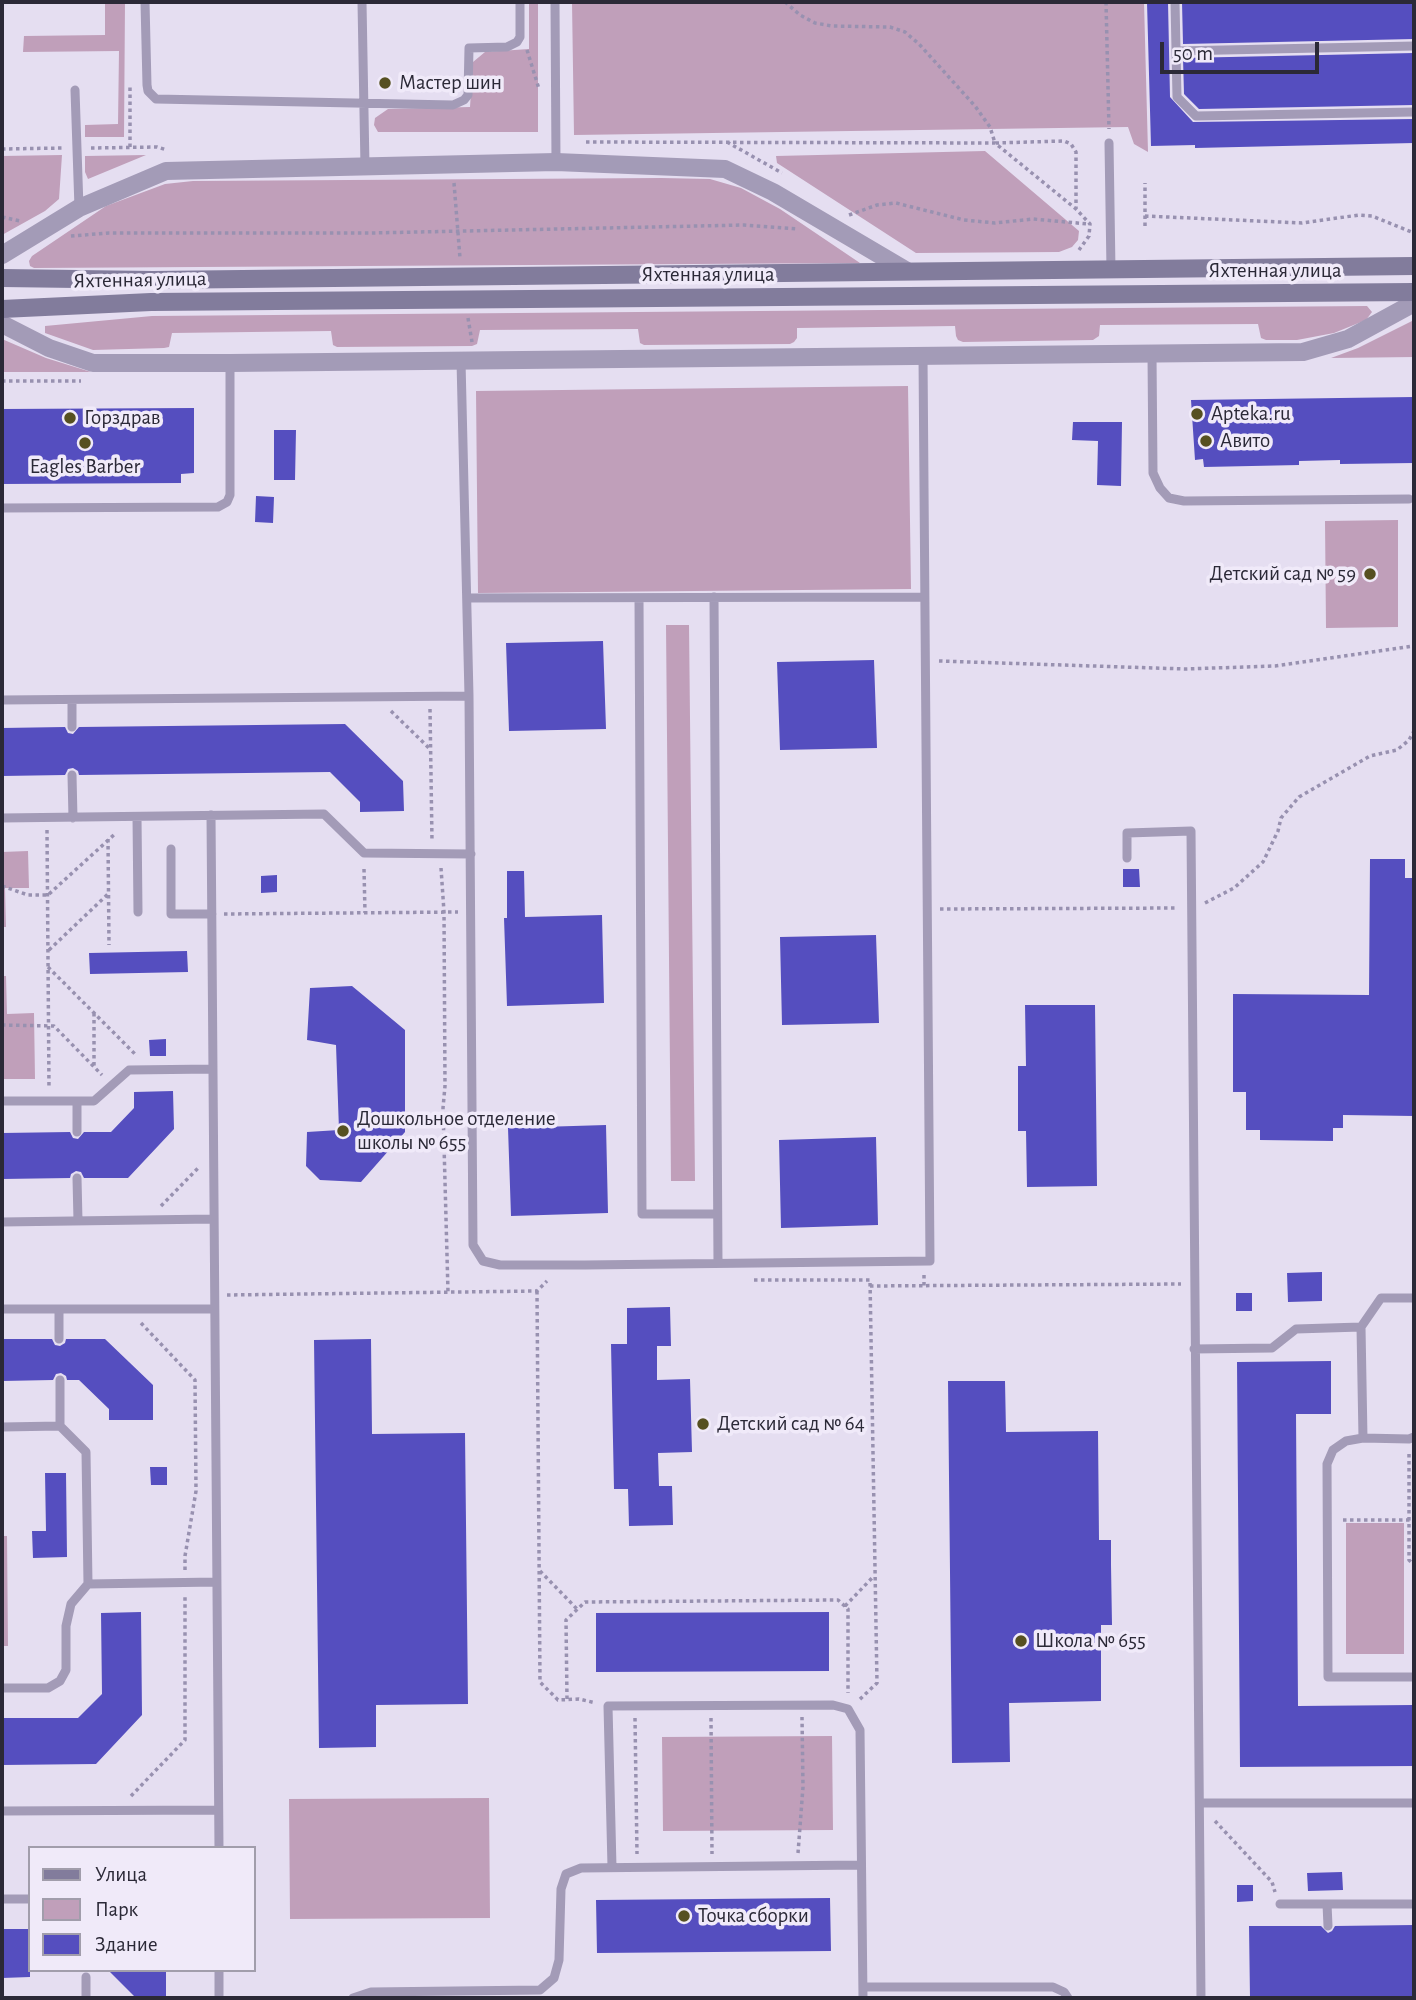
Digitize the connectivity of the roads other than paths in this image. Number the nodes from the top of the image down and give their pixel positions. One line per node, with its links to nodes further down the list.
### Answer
1 (145, 2): 9 (lane)
2 (362, 2): 9 (lane)
3 (520, 2): 9 (lane)
4 (555, 2): 12 (lane)
5 (1175, 2): 7 (lane)
6 (1414, 46): 7 (lane)
7 (1176, 51): 10 (lane)
8 (75, 90): 14 (lane)
9 (364, 104): 13 (lane)
10 (1414, 112)
11 (1109, 143): 17 (lane)
12 (556, 162): 13 (street); 18 (street)
13 (365, 167): 14 (street)
14 (79, 208): 15 (street)
15 (2, 256)
16 (1414, 267): 17 (street, Яхтенная улица)
17 (1111, 270): 18 (street, Яхтенная улица)
18 (907, 271): 19 (street, Яхтенная улица)
19 (2, 278)
20 (1414, 292): 22 (street, Яхтенная улица)
21 (1414, 303): 24 (street)
22 (2, 309)
23 (2, 324): 27 (street)
24 (1152, 354): 25 (street); 28 (lane)
25 (923, 356): 26 (street); 31 (lane)
26 (461, 361): 27 (street); 32 (lane)
27 (230, 363): 29 (lane)
28 (1409, 499)
29 (2, 508)
30 (714, 597): 31 (lane); 33 (lane); 53 (lane)
31 (923, 597): 57 (lane)
32 (467, 598): 33 (lane); 34 (lane)
33 (639, 598): 53 (lane)
34 (469, 696): 35 (lane); 44 (lane)
35 (72, 700): 36 (lane); 37 (lane)
36 (2, 701)
37 (72, 727)
38 (72, 775): 42 (lane)
39 (211, 815): 40 (lane); 44 (lane); 47 (lane)
40 (137, 817): 42 (lane); 46 (lane)
41 (2, 818): 42 (lane)
42 (73, 818)
43 (171, 849): 47 (lane)
44 (471, 854): 57 (lane)
45 (1127, 858): 64 (lane)
46 (138, 912)
47 (212, 914): 48 (lane)
48 (213, 1069): 50 (lane); 54 (lane)
49 (2, 1101): 50 (lane)
50 (77, 1101): 51 (lane)
51 (77, 1132)
52 (76, 1178): 55 (lane)
53 (718, 1214): 57 (lane)
54 (213, 1219): 55 (lane); 59 (lane)
55 (78, 1221): 56 (lane)
56 (2, 1222)
57 (718, 1263)
58 (1414, 1298): 62 (lane)
59 (214, 1308): 61 (lane); 70 (lane)
60 (2, 1310): 61 (lane)
61 (59, 1310): 63 (lane)
62 (1361, 1327): 64 (lane); 68 (lane)
63 (59, 1339)
64 (1194, 1349): 74 (lane)
65 (60, 1380): 66 (lane)
66 (60, 1426): 67 (lane); 71 (lane)
67 (2, 1427)
68 (1363, 1438): 69 (lane); 72 (lane)
69 (1412, 1438)
70 (216, 1582): 71 (lane); 76 (lane)
71 (88, 1584): 73 (lane)
72 (1414, 1676)
73 (2, 1688)
74 (1200, 1803): 75 (lane); 96 (lane)
75 (1414, 1803)
76 (218, 1810): 77 (lane); 78 (lane)
77 (2, 1811)
78 (219, 1846)
79 (861, 1865): 80 (lane); 80 (lane); 89 (lane)
80 (612, 1867): 90 (lane)
81 (2, 1899): 82 (lane)
82 (28, 1899)
83 (1280, 1903): 84 (lane)
84 (1327, 1904): 85 (lane); 86 (lane)
85 (1414, 1904)
86 (1328, 1926)
87 (219, 1972): 92 (lane)
88 (86, 1977): 91 (lane)
89 (863, 1987): 94 (lane); 95 (lane)
90 (541, 1994): 93 (lane)
91 (86, 1998)
92 (219, 1998)
93 (353, 1998)
94 (863, 1998)
95 (1069, 1998)
96 (1201, 1998)

